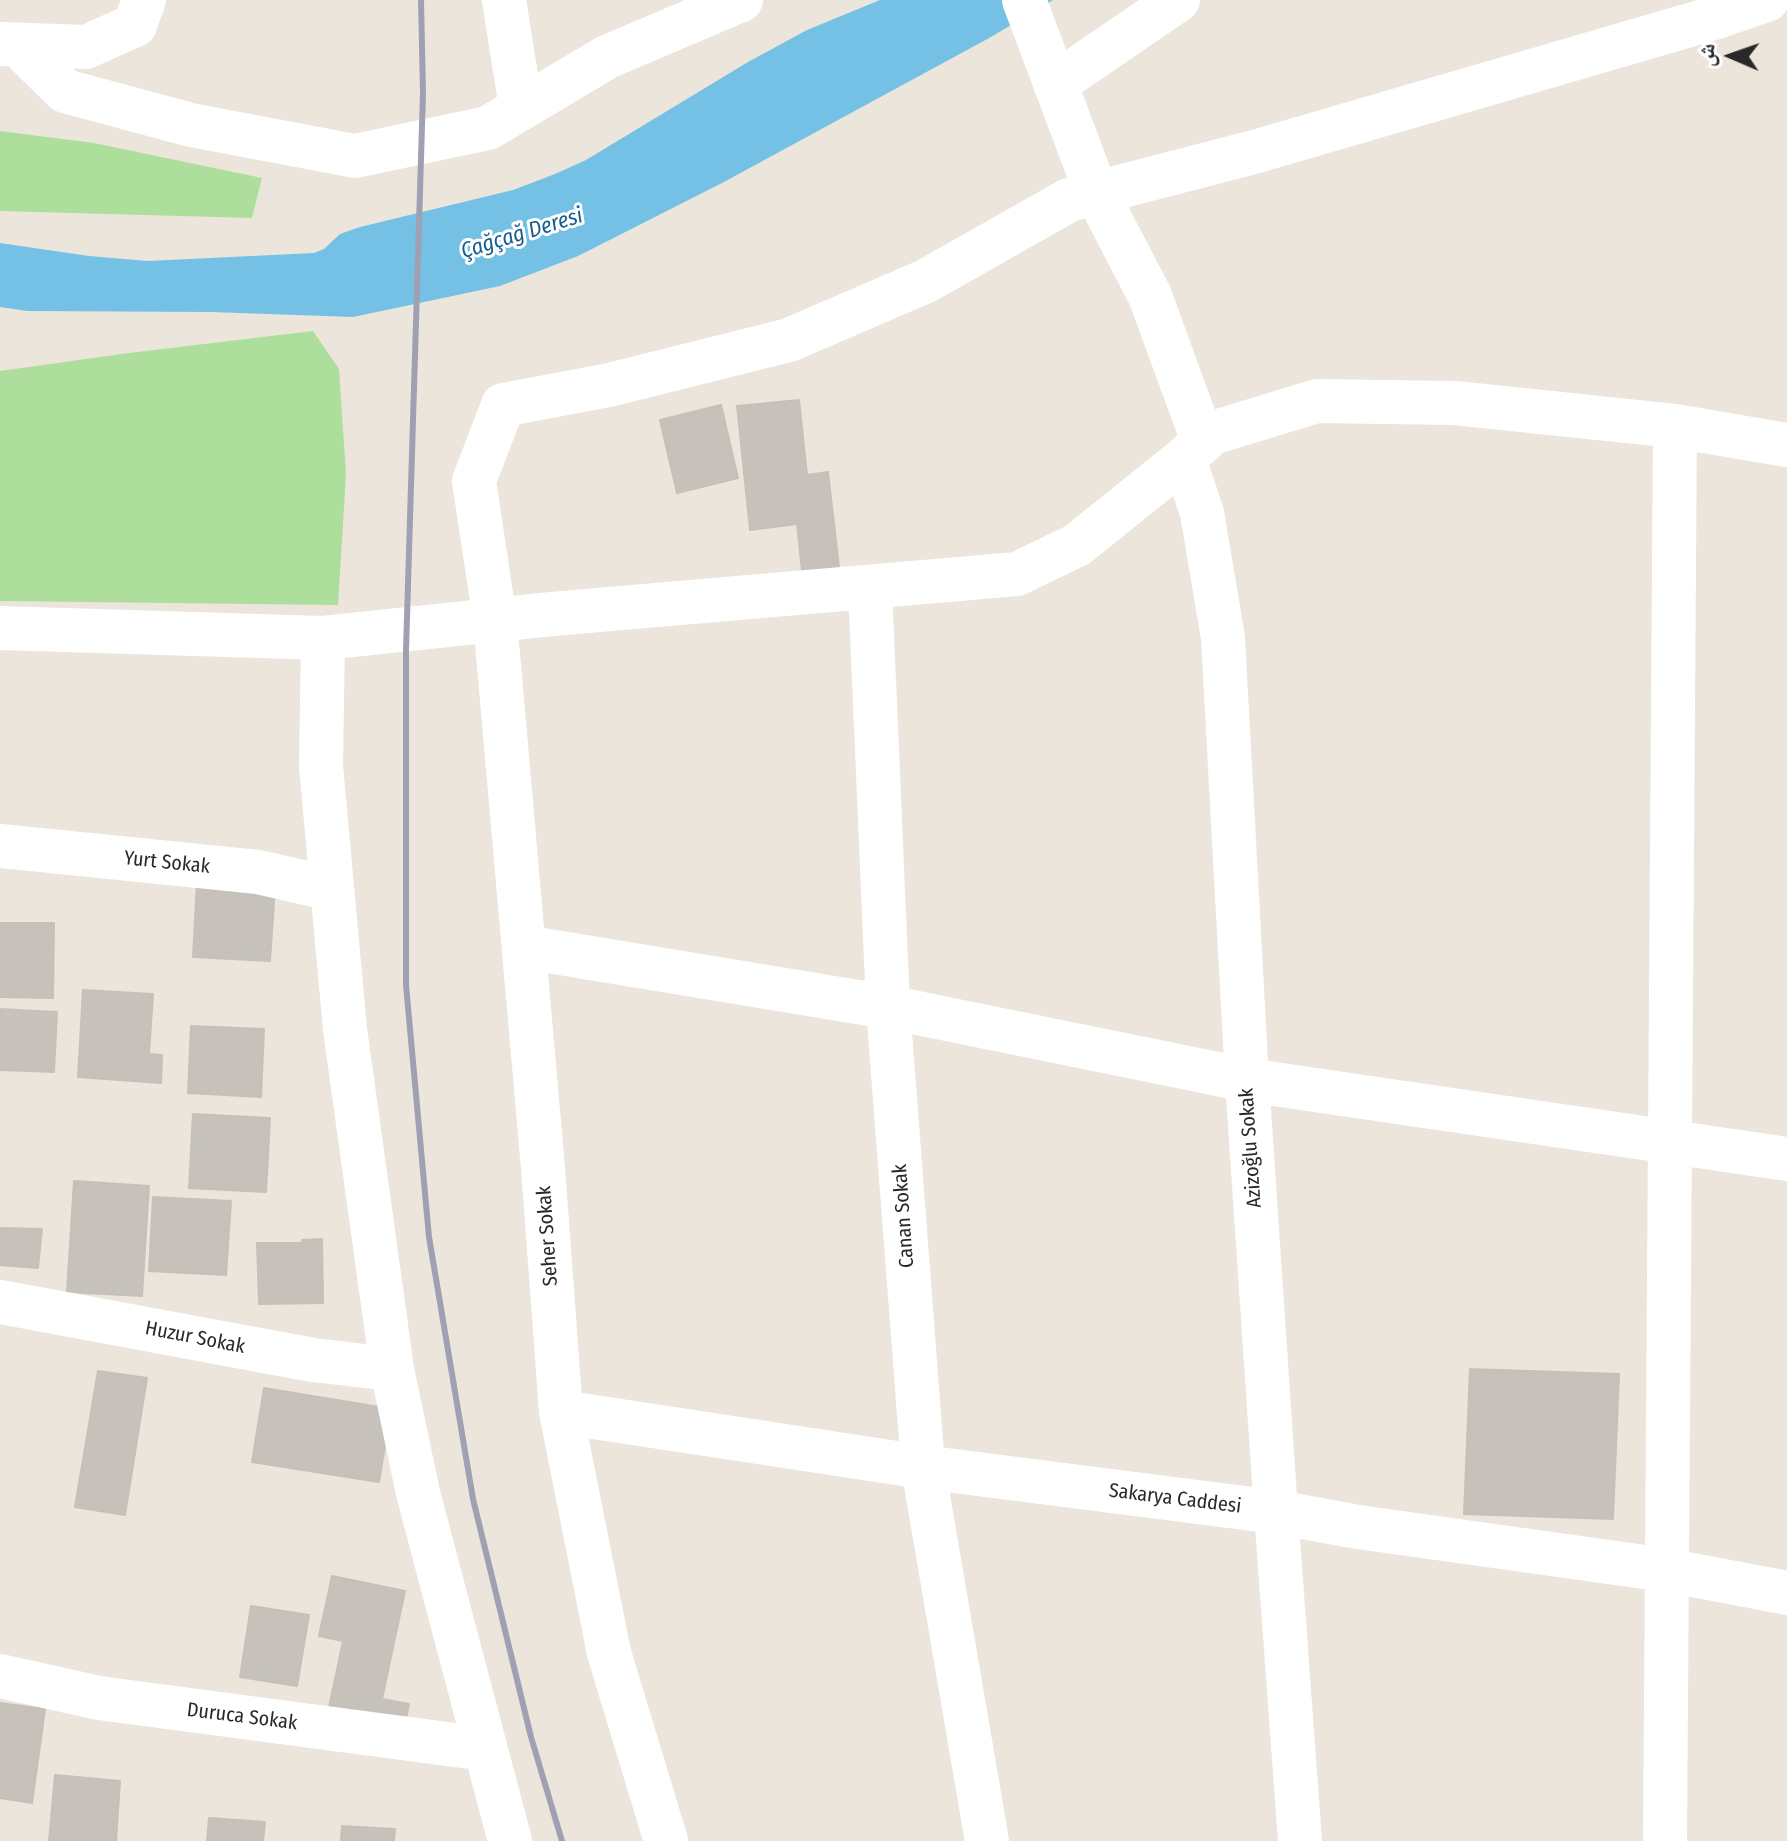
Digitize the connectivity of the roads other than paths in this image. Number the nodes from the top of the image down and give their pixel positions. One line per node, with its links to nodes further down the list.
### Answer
1 (144, 0): 7 (street)
2 (504, 0): 9 (street)
3 (741, 0): 9 (street)
4 (1178, 0): 8 (street)
5 (1767, 0): 10 (street)
6 (1031, 19): 8 (street, Azizoğlu Sokak)
7 (9, 44): 9 (street)
8 (1055, 84): 10 (street, Azizoğlu Sokak)
9 (521, 108)
10 (1096, 192): 13 (street, Azizoğlu Sokak); 15 (street, Seher Sokak)
11 (1675, 426): 12 (street); 13 (street); 23 (street)
12 (1787, 445)
13 (1193, 450): 14 (street); 22 (street, Azizoğlu Sokak)
14 (870, 587): 15 (street); 21 (street, Canan Sokak)
15 (495, 620): 17 (street); 20 (street, Seher Sokak)
16 (0, 628): 17 (street)
17 (323, 638): 19 (street)
18 (0, 846): 19 (street, Yurt Sokak)
19 (332, 889): 26 (street)
20 (524, 947): 21 (street); 27 (street, Seher Sokak)
21 (888, 1007): 22 (street); 28 (street, Canan Sokak)
22 (1247, 1080): 23 (street); 29 (street, Azizoğlu Sokak)
23 (1670, 1141): 24 (street); 30 (street)
24 (1787, 1159)
25 (2, 1311): 26 (street, Huzur Sokak)
26 (392, 1369): 33 (street)
27 (561, 1412): 28 (street, Sakarya Caddesi); 35 (street, Seher Sokak)
28 (923, 1467): 29 (street, Sakarya Caddesi); 36 (street, Canan Sokak)
29 (1276, 1512): 30 (street, Sakarya Caddesi); 37 (street, Azizoğlu Sokak)
30 (1666, 1570): 31 (street, Sakarya Caddesi); 38 (street)
31 (1787, 1593)
32 (0, 1676): 33 (street, Duruca Sokak)
33 (485, 1749): 34 (street)
34 (510, 1841)
35 (666, 1841)
36 (987, 1841)
37 (1300, 1841)
38 (1665, 1841)

